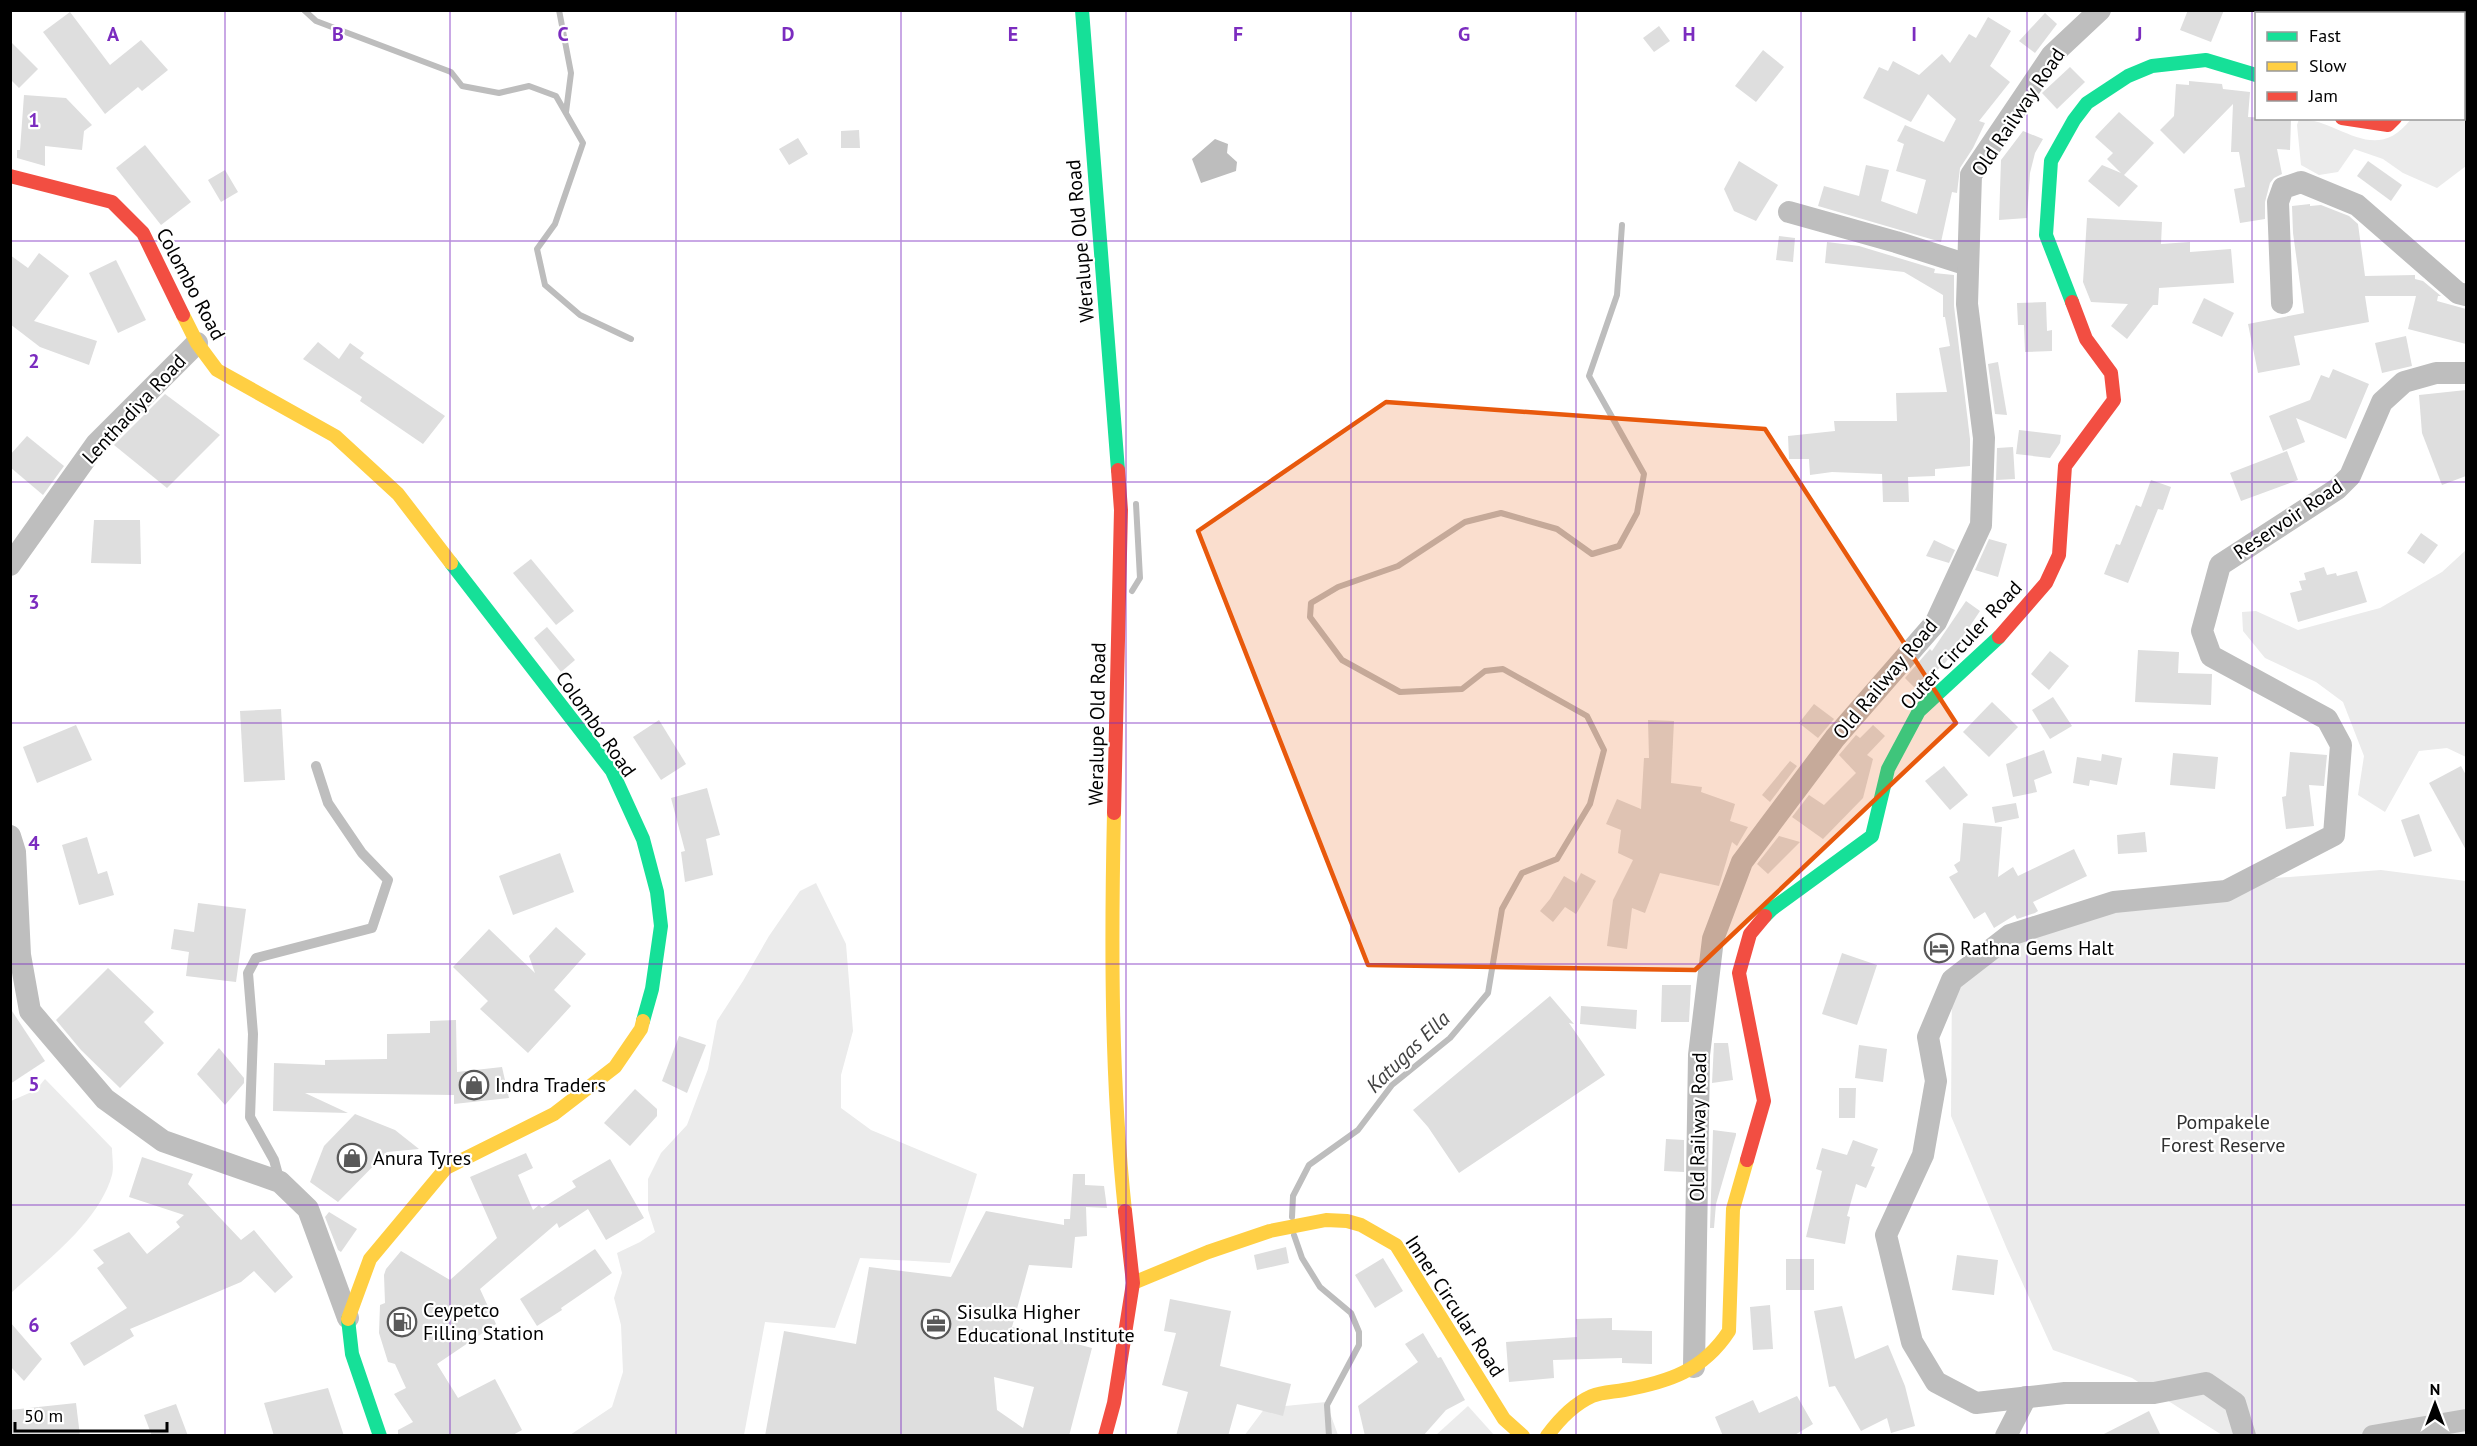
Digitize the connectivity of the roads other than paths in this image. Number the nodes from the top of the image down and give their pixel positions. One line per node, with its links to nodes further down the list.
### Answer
1 (1082, 10): 17 (main road, Weralupe Old Road)
2 (2100, 10): 8 (street, Old Railway Road)
3 (2255, 75): 19 (main road, Outer Circuler Road)
4 (2355, 120): 5 (main road)
5 (2393, 120)
6 (10, 176): 11 (main road, Colombo Road)
7 (1789, 212): 8 (street)
8 (1968, 265): 19 (street, Old Railway Road)
9 (2466, 295): 10 (street)
10 (2282, 303)
11 (197, 343): 13 (street, Lenthadiya Road); 18 (main road, Colombo Road)
12 (2466, 373): 20 (street, Reservoir Road)
13 (10, 565)
14 (316, 766): 16 (lane)
15 (10, 836): 16 (street)
16 (280, 1182): 18 (street)
17 (1133, 1283): 23 (main road, Weralupe Old Road); 24 (main road, Inner Circular Road)
18 (348, 1318): 22 (main road, Colombo Road)
19 (1694, 1367): 25 (main road, Outer Circuler Road)
20 (2026, 1397): 26 (street); 27 (street)
21 (2466, 1420): 28 (street)
22 (380, 1436)
23 (1105, 1436)
24 (1523, 1436)
25 (1547, 1436)
26 (2006, 1436)
27 (2245, 1436)
28 (2373, 1436)

